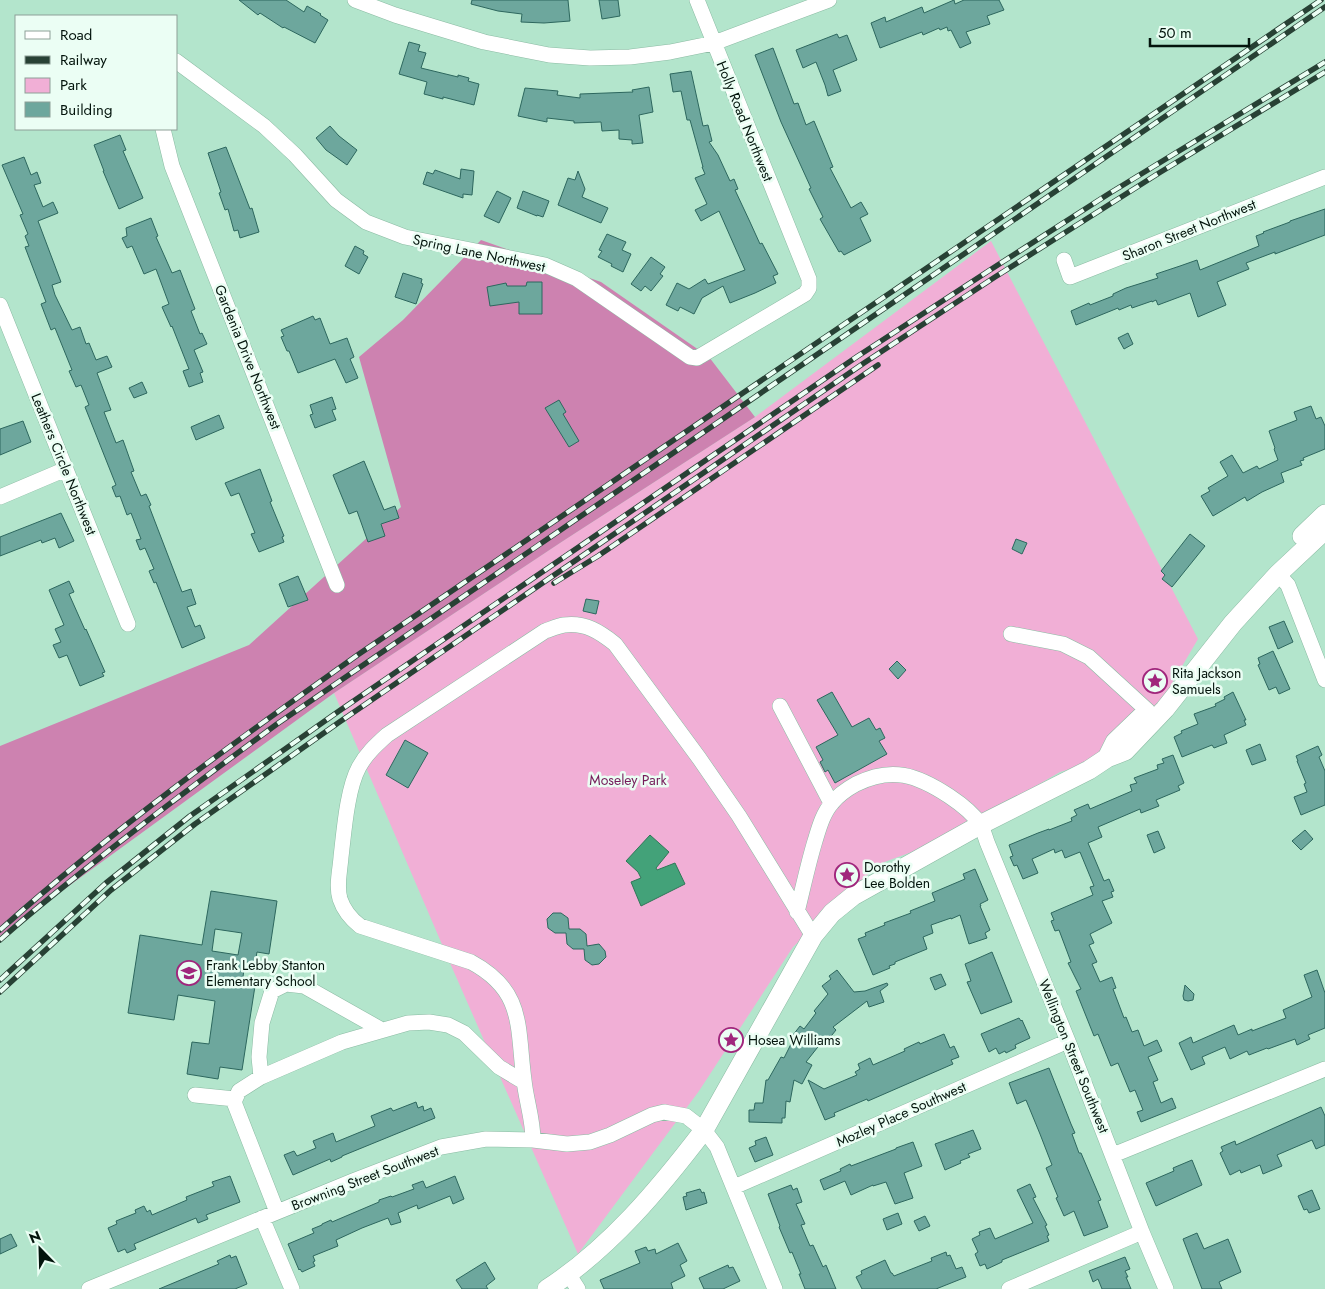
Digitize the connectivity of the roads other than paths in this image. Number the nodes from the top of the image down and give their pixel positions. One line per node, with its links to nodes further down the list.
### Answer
1 (355, 0): 4 (street)
2 (697, 0): 4 (street, Holly Road Northwest)
3 (829, 0): 4 (street)
4 (714, 43): 8 (street, Holly Road Northwest)
5 (178, 62): 8 (street, Spring Lane Northwest)
6 (163, 130): 16 (street, Gardenia Drive Northwest)
7 (1325, 177): 9 (street, Sharon Street Northwest)
8 (794, 241)
9 (1064, 260)
10 (0, 305): 11 (street, Leathers Circle Northwest)
11 (66, 469): 12 (street); 17 (street, Leathers Circle Northwest)
12 (0, 496)
13 (1325, 514): 21 (main road)
14 (1325, 530): 15 (main road)
15 (1278, 574): 19 (street); 22 (main road)
16 (336, 585)
17 (128, 624)
18 (1011, 634): 21 (street)
19 (1325, 680)
20 (780, 706): 23 (street)
21 (1148, 711): 22 (main road)
22 (1107, 758): 24 (main road)
23 (831, 803): 24 (street); 25 (street)
24 (980, 824): 26 (main road); 28 (street, Wellington Street Southwest)
25 (797, 912): 26 (street); 31 (street)
26 (813, 936): 34 (main road)
27 (382, 1030): 30 (street); 30 (street); 31 (street)
28 (1068, 1041): 36 (street, Wellington Street Southwest); 37 (street, Mozley Place Southwest)
29 (1325, 1069): 36 (street)
30 (261, 1077): 33 (street)
31 (524, 1082): 35 (street)
32 (195, 1095): 33 (street)
33 (235, 1098): 38 (street)
34 (704, 1130): 35 (street, Browning Street Southwest); 37 (street, Browning Street Southwest); 41 (main road)
35 (533, 1140): 38 (street, Browning Street Southwest)
36 (1113, 1155): 40 (street, Wellington Street Southwest)
37 (734, 1187): 45 (street, Browning Street Southwest)
38 (278, 1212): 39 (street, Browning Street Southwest)
39 (262, 1218): 42 (street, Browning Street Southwest); 43 (street)
40 (1142, 1232): 46 (street); 47 (street, Wellington Street Southwest)
41 (574, 1282): 44 (main road)
42 (89, 1289)
43 (292, 1289)
44 (547, 1289)
45 (775, 1289)
46 (1010, 1289)
47 (1166, 1289)

